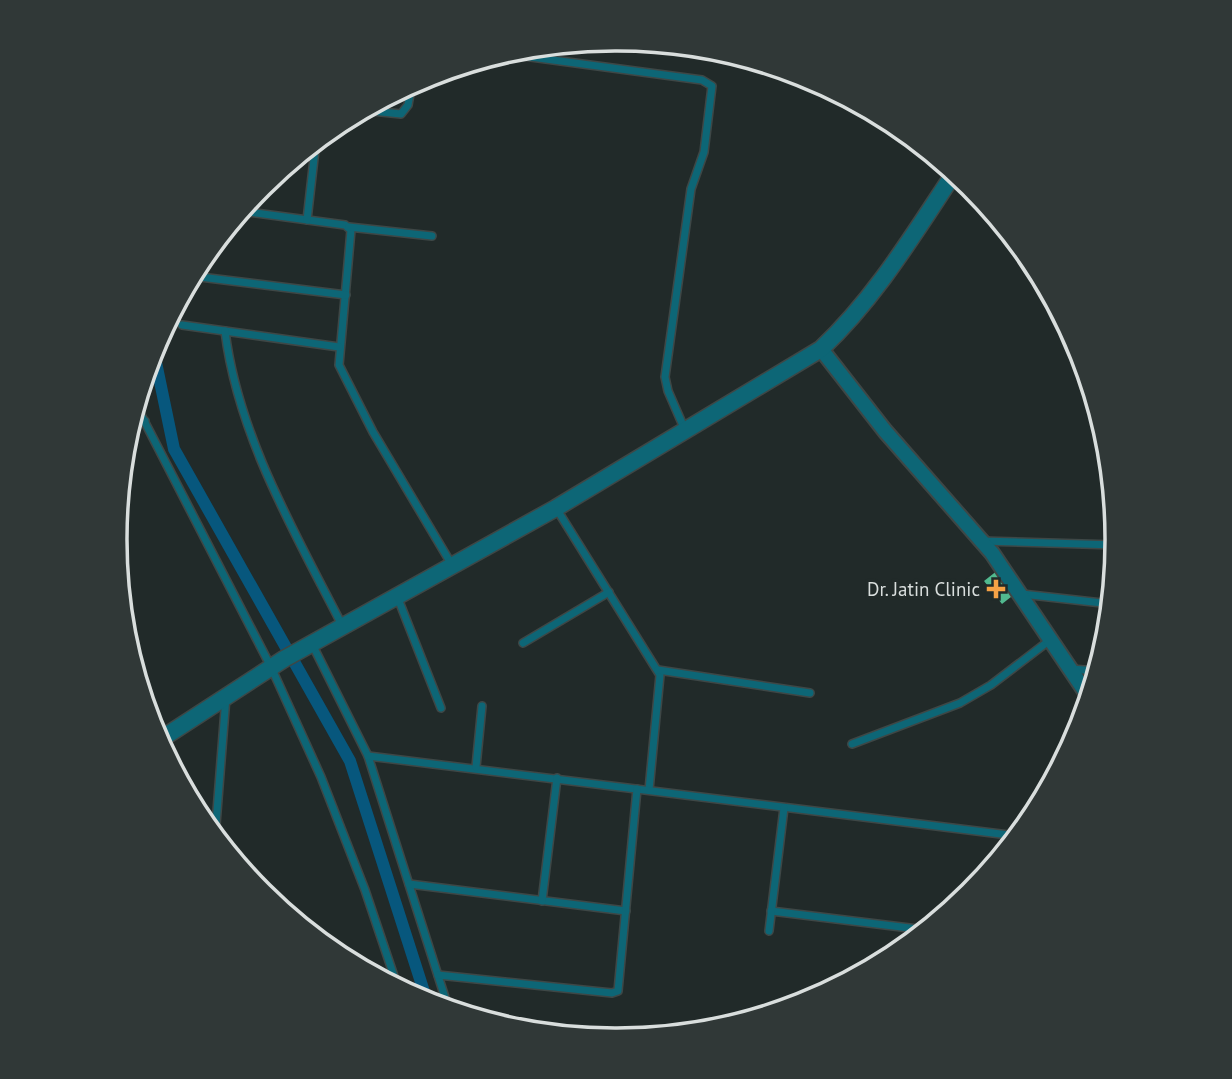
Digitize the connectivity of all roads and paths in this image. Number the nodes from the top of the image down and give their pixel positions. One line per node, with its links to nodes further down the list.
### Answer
1 (536, 58): 18 (lane)
2 (410, 97): 3 (lane)
3 (380, 112)
4 (314, 155): 7 (lane)
5 (949, 182): 15 (street)
6 (253, 212): 7 (lane)
7 (307, 219): 8 (lane)
8 (349, 227): 9 (lane); 11 (lane)
9 (432, 236)
10 (204, 278): 11 (lane)
11 (346, 295): 14 (lane)
12 (182, 325): 13 (lane)
13 (225, 331): 14 (lane); 27 (lane)
14 (339, 347): 22 (lane)
15 (821, 349): 18 (street); 20 (street)
16 (143, 417): 17 (lane)
17 (145, 421): 31 (lane)
18 (685, 431): 19 (street)
19 (556, 508): 22 (street); 23 (lane)
20 (981, 541): 21 (lane); 24 (street)
21 (1105, 545)
22 (452, 566): 25 (street)
23 (609, 592): 29 (lane); 33 (lane)
24 (1021, 594): 26 (lane); 28 (street)
25 (397, 596): 27 (street); 39 (lane)
26 (1101, 603)
27 (343, 626): 30 (street)
28 (1051, 639): 32 (street); 41 (lane)
29 (523, 643)
30 (308, 645): 31 (street); 42 (lane)
31 (277, 663): 37 (street); 56 (lane)
32 (1070, 669): 34 (lane); 35 (street)
33 (658, 670): 36 (lane); 46 (lane)
34 (1087, 670)
35 (1082, 687)
36 (810, 693)
37 (226, 696): 40 (street); 48 (lane)
38 (482, 706): 43 (lane)
39 (441, 708)
40 (168, 735)
41 (852, 744)
42 (368, 756): 43 (lane); 50 (lane)
43 (476, 767): 44 (lane)
44 (557, 778): 45 (lane); 51 (lane)
45 (637, 789): 46 (lane); 52 (lane)
46 (649, 790): 47 (lane)
47 (785, 808): 49 (lane); 53 (lane)
48 (216, 820)
49 (1006, 835)
50 (409, 884): 51 (lane); 57 (lane)
51 (542, 901): 52 (lane)
52 (626, 911): 57 (lane)
53 (771, 911): 54 (lane); 55 (lane)
54 (912, 928)
55 (769, 931)
56 (393, 974)
57 (438, 975): 58 (lane)
58 (445, 997)

